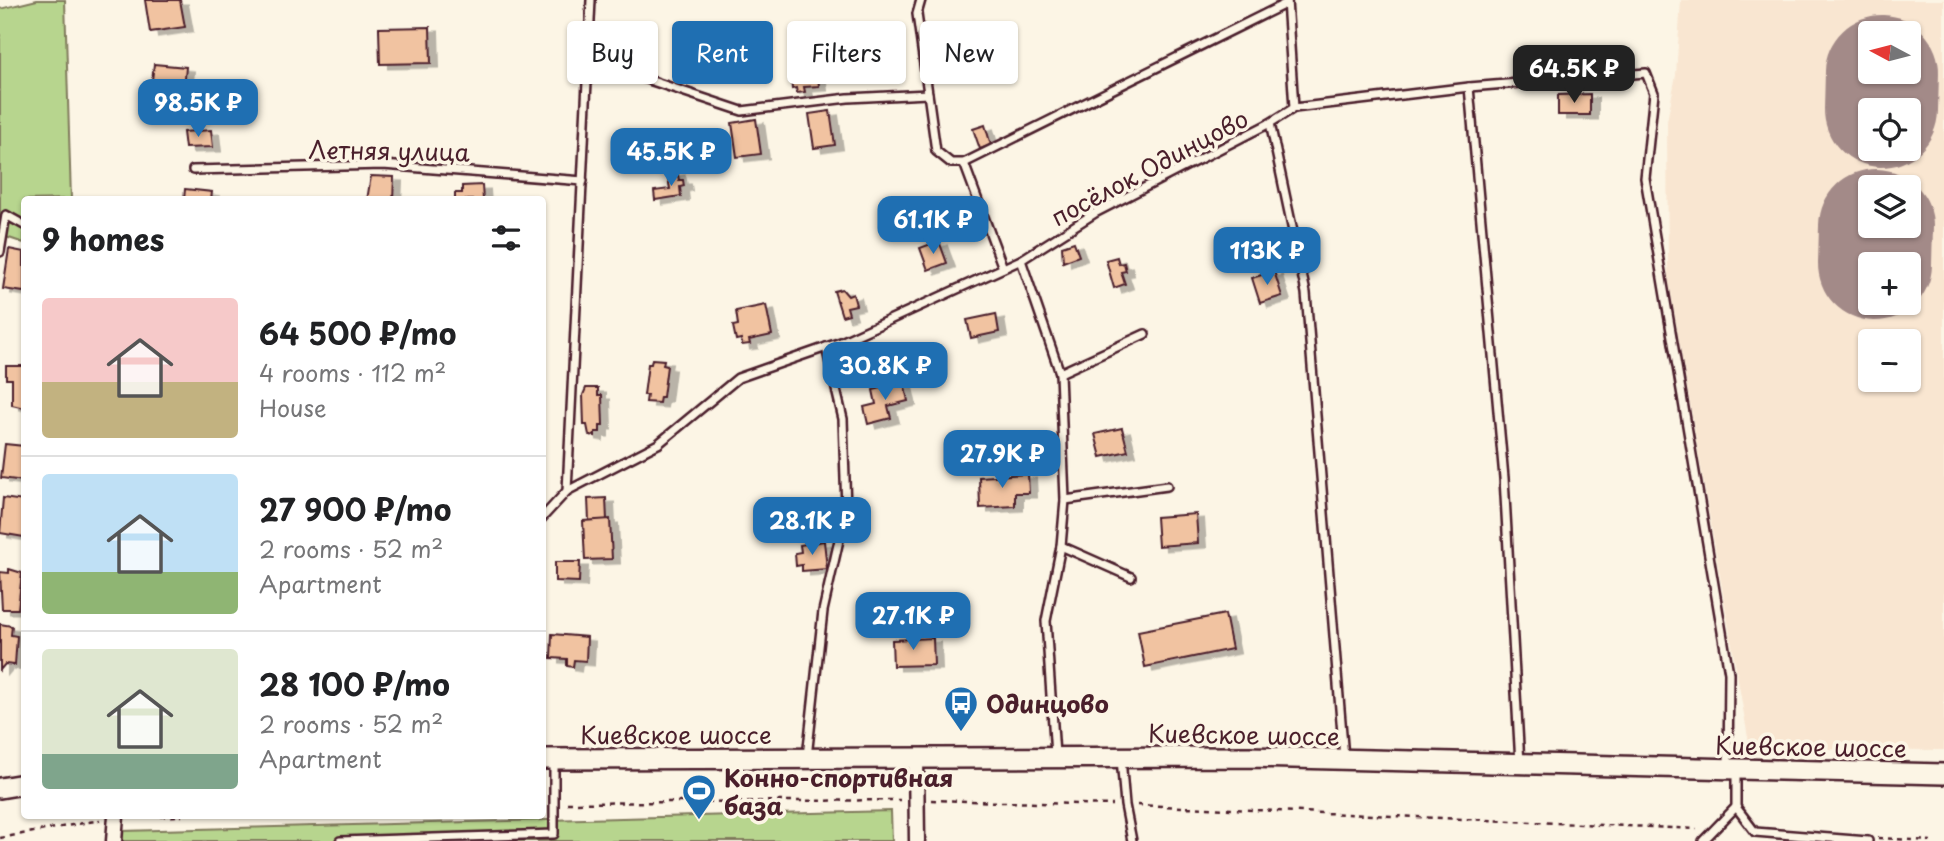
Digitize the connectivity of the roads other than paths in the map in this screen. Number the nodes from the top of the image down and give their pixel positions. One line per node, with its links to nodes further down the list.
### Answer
1 (591, 0): 4 (lane)
2 (921, 0): 8 (lane)
3 (1287, 2): 9 (lane); 11 (lane)
4 (590, 21)
5 (658, 83): 8 (lane)
6 (588, 84): 13 (lane)
7 (1469, 87): 9 (lane, посёлок Одинцово); 33 (lane); 34 (lane, посёлок Одинцово)
8 (928, 94): 11 (lane)
9 (1294, 108): 10 (lane, посёлок Одинцово)
10 (1270, 123): 16 (lane, посёлок Одинцово); 32 (lane)
11 (964, 163): 17 (lane)
12 (193, 170): 13 (lane, Летняя улица)
13 (583, 181): 22 (lane)
14 (21, 223): 15 (lane)
15 (0, 252)
16 (1021, 260): 17 (lane, посёлок Одинцово); 20 (lane)
17 (1003, 268): 19 (lane, посёлок Одинцово)
18 (1146, 334): 20 (lane)
19 (826, 347): 22 (lane, посёлок Одинцово); 31 (lane)
20 (1060, 373): 23 (lane)
21 (1167, 486): 23 (lane)
22 (567, 491): 24 (lane, посёлок Одинцово)
23 (1065, 500): 25 (lane)
24 (546, 514)
25 (1061, 546): 26 (lane); 29 (lane)
26 (1131, 577)
27 (1121, 757): 29 (main road, Киевское шоссе); 32 (main road, Киевское шоссе); 40 (lane)
28 (916, 758): 29 (main road, Киевское шоссе); 31 (main road, Киевское шоссе); 43 (street)
29 (1056, 758)
30 (548, 759): 31 (main road, Киевское шоссе); 42 (lane)
31 (807, 759)
32 (1344, 759): 33 (main road, Киевское шоссе)
33 (1520, 764): 34 (main road, Киевское шоссе)
34 (1732, 769): 35 (main road, Киевское шоссе); 38 (lane)
35 (1944, 774)
36 (21, 784): 37 (main road)
37 (0, 788)
38 (1736, 807): 44 (lane); 45 (lane)
39 (116, 819): 41 (street)
40 (1130, 840)
41 (114, 841)
42 (340, 841)
43 (916, 841)
44 (1703, 841)
45 (1868, 841)

